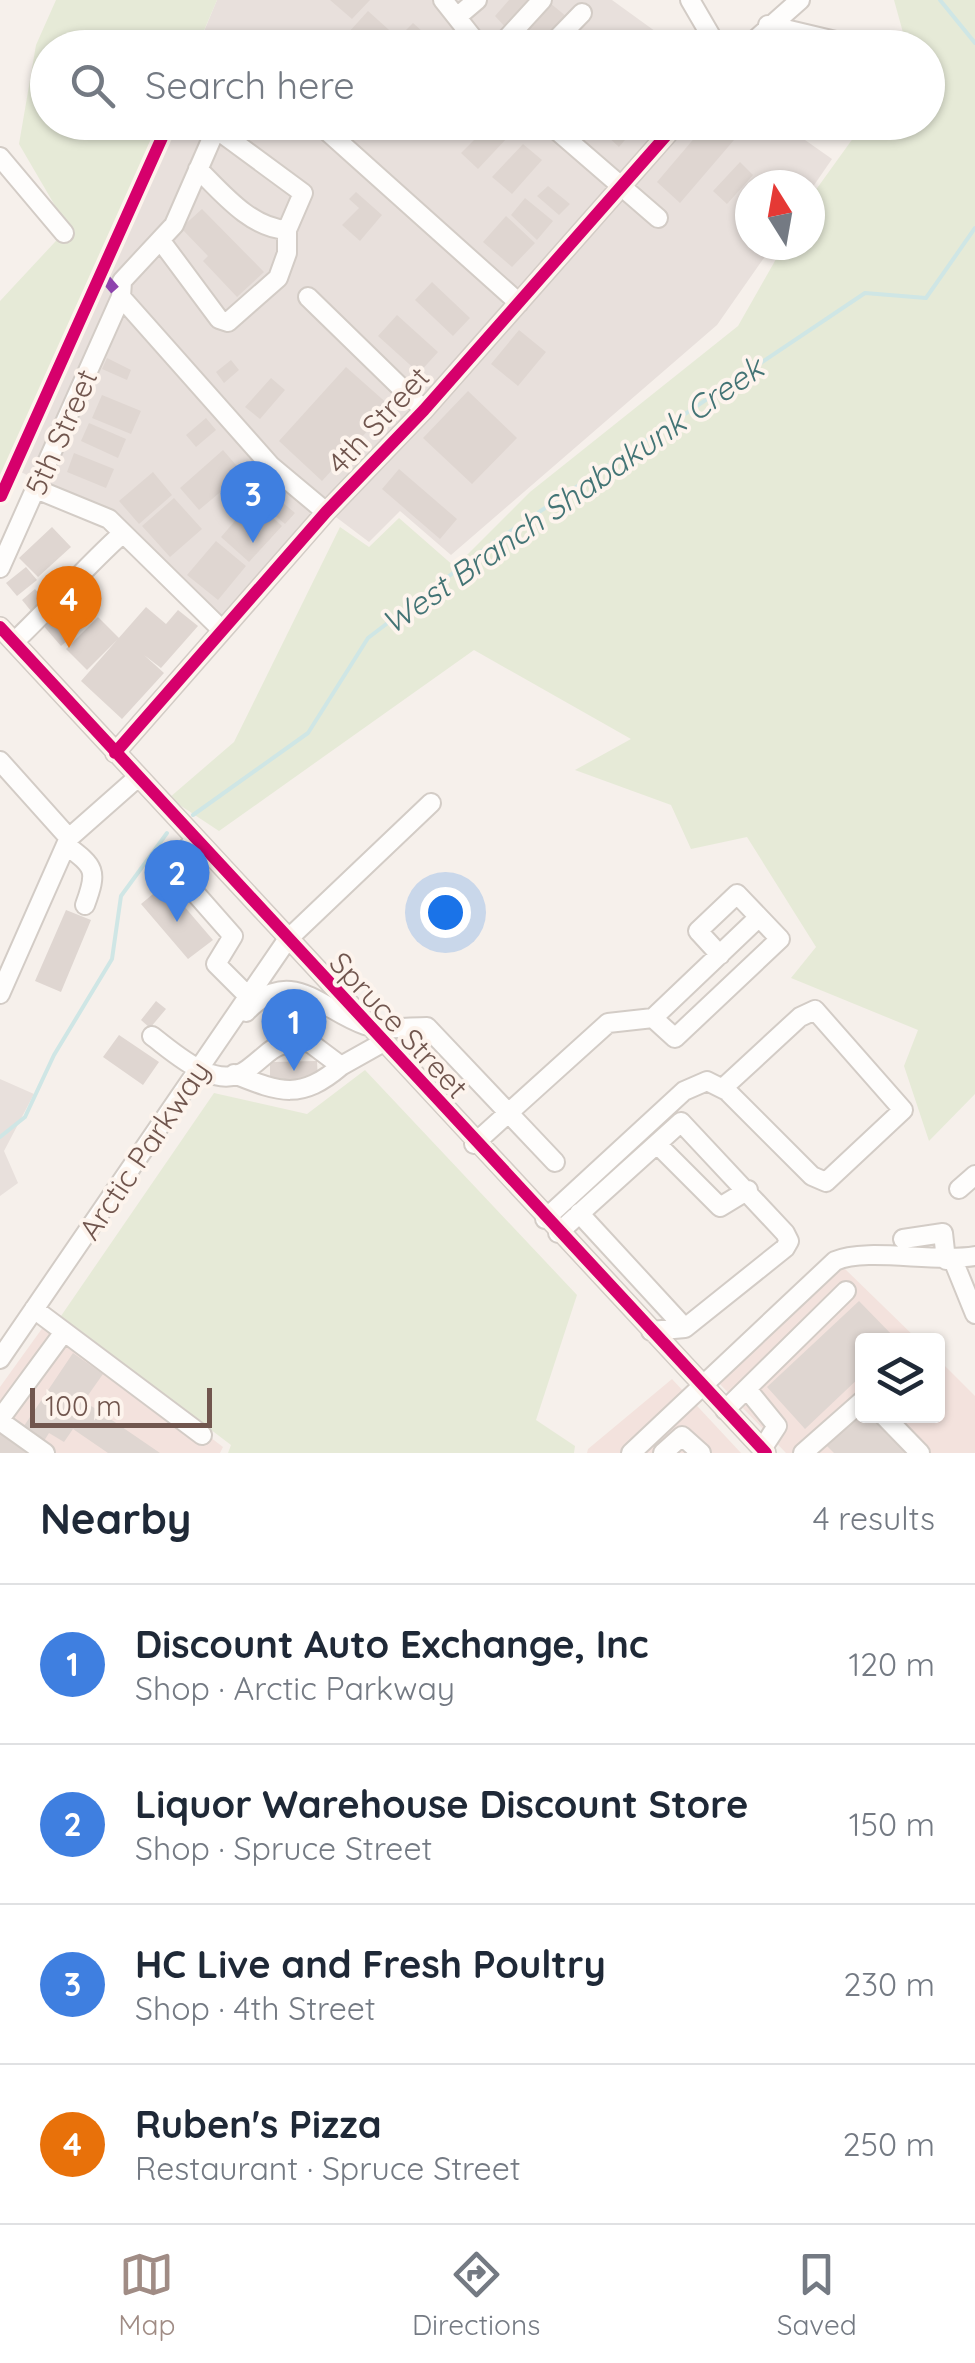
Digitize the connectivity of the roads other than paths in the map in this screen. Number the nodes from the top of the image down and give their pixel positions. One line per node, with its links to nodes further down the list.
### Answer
1 (443, 0): 7 (street)
2 (478, 0): 7 (street)
3 (542, 0): 10 (street)
4 (690, 0): 12 (street)
5 (800, 0): 8 (street)
6 (582, 13): 11 (street)
7 (458, 17): 9 (street)
8 (768, 25): 13 (street); 14 (street)
9 (467, 30)
10 (514, 30)
11 (565, 30)
12 (708, 30)
13 (763, 30)
14 (789, 30)
15 (211, 140): 21 (street, 5th Street)
16 (235, 140): 24 (street)
17 (337, 140): 29 (street)
18 (569, 140): 22 (street)
19 (662, 140): 22 (street, 4th Street)
20 (0, 156): 25 (street)
21 (198, 169): 24 (street); 26 (street, 5th Street)
22 (622, 185): 23 (street); 29 (street, 4th Street)
23 (658, 218)
24 (287, 230): 26 (street)
25 (64, 233)
26 (161, 241): 28 (street, 5th Street)
27 (308, 296): 30 (street)
28 (122, 297): 31 (street, 5th Street); 32 (street)
29 (519, 303): 30 (street, 4th Street)
30 (424, 410): 32 (street, 4th Street)
31 (36, 489): 33 (street); 34 (street, 5th Street)
32 (326, 512): 36 (street, 4th Street)
33 (123, 533): 36 (street); 37 (street)
34 (0, 568)
35 (0, 627): 37 (street, Spruce Street)
36 (221, 630): 38 (street, 4th Street)
37 (14, 642): 38 (street, Spruce Street)
38 (116, 753): 40 (street, Spruce Street)
39 (0, 761): 42 (street)
40 (138, 778): 42 (street); 43 (street, Spruce Street)
41 (431, 803): 46 (street, Arctic Parkway)
42 (68, 841): 44 (street); 48 (street)
43 (194, 841): 46 (street, Spruce Street); 49 (street)
44 (85, 905)
45 (759, 918): 47 (street); 47 (street); 50 (street)
46 (287, 940): 49 (street, Arctic Parkway); 51 (street, Spruce Street)
47 (720, 955): 50 (street)
48 (0, 994)
49 (248, 997): 55 (street, Arctic Parkway)
50 (653, 1018): 58 (street)
51 (366, 1026): 53 (street, Spruce Street); 55 (street); 58 (street)
52 (152, 1036): 55 (street)
53 (382, 1044): 54 (street); 59 (street, Spruce Street)
54 (341, 1066): 56 (street); 56 (street)
55 (198, 1070): 56 (street); 71 (street, Arctic Parkway)
56 (234, 1074)
57 (723, 1088): 57 (street); 66 (street)
58 (509, 1112): 59 (street); 61 (street)
59 (474, 1144): 66 (street, Spruce Street)
60 (657, 1144): 64 (street); 64 (street); 65 (street)
61 (555, 1162)
62 (975, 1175): 63 (street)
63 (959, 1189)
64 (748, 1190): 73 (street)
65 (579, 1213): 66 (street); 73 (street)
66 (551, 1226): 74 (street, Spruce Street)
67 (903, 1239): 69 (street)
68 (975, 1256): 69 (street)
69 (949, 1260): 72 (street); 78 (street)
70 (846, 1291): 79 (street)
71 (34, 1309): 75 (street); 77 (street, Arctic Parkway)
72 (975, 1314)
73 (685, 1328): 74 (street); 76 (street)
74 (651, 1330): 76 (street, Spruce Street)
75 (64, 1332): 82 (street); 84 (street)
76 (676, 1357): 78 (street, Spruce Street)
77 (0, 1359)
78 (700, 1384): 81 (street, Spruce Street); 85 (street)
79 (747, 1389): 81 (street); 86 (street)
80 (855, 1407): 87 (street)
81 (725, 1410): 86 (street, Spruce Street)
82 (0, 1420): 88 (street)
83 (891, 1423): 91 (street)
84 (202, 1434)
85 (641, 1449)
86 (764, 1451)
87 (805, 1452)
88 (45, 1453)
89 (663, 1453): 90 (street)
90 (701, 1453)
91 (920, 1453)

